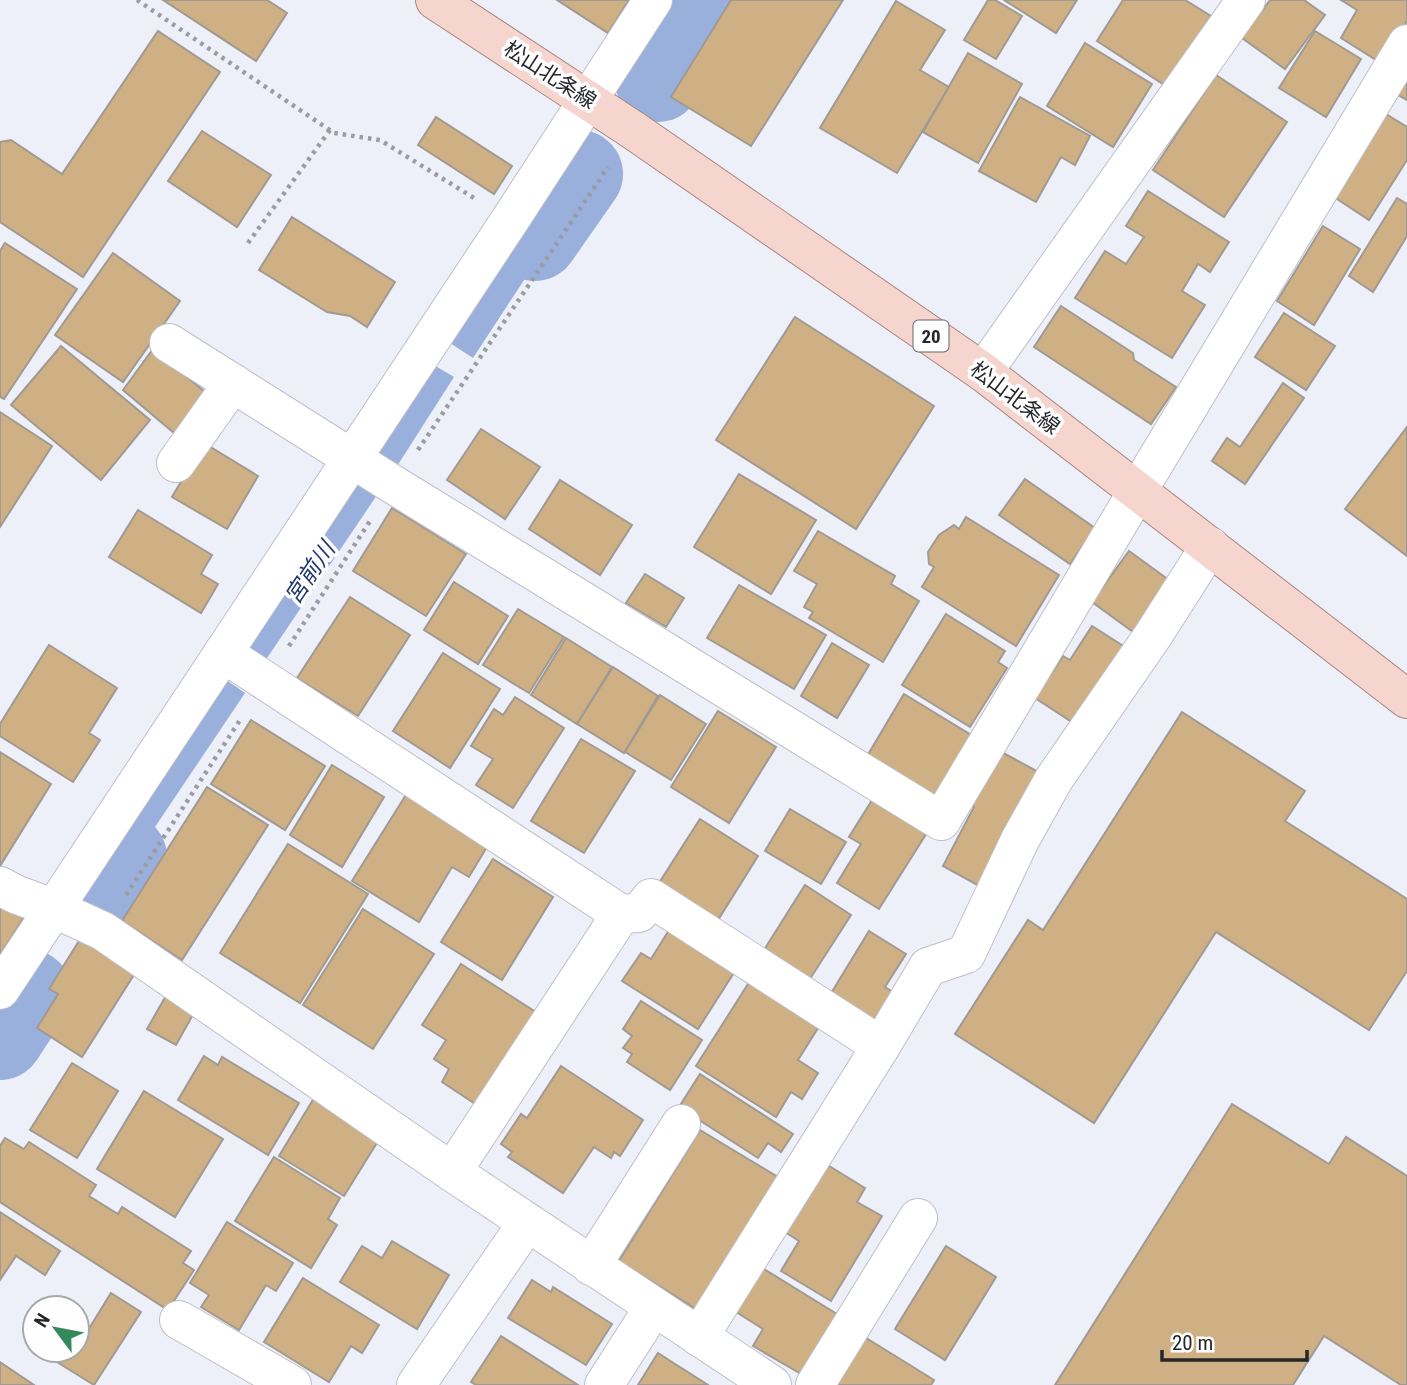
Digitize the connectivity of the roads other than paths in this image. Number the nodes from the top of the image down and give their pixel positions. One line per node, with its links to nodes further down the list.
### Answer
1 (435, 0): 5 (main road, 松山北条線 / 20)
2 (653, 0): 5 (street)
3 (1246, 0): 7 (street)
4 (1407, 44): 11 (street)
5 (589, 100): 7 (main road, 松山北条線 / 20); 9 (street)
6 (169, 343): 8 (street)
7 (983, 372): 11 (main road, 松山北条線 / 20)
8 (233, 383): 9 (street); 10 (street)
9 (351, 458): 11 (street); 13 (street)
10 (176, 463)
11 (1137, 492): 12 (main road, 松山北条線 / 20)
12 (1210, 546): 14 (main road, 松山北条線 / 20); 19 (street)
13 (223, 653): 16 (street); 17 (street)
14 (1407, 699)
15 (0, 886): 16 (street)
16 (55, 909): 18 (street); 21 (street)
17 (621, 914): 19 (street); 21 (street)
18 (0, 990)
19 (881, 1046): 27 (street)
20 (681, 1124): 24 (street)
21 (452, 1172): 23 (street)
22 (918, 1217): 32 (street)
23 (527, 1223): 24 (street); 29 (street)
24 (591, 1266): 25 (street)
25 (654, 1307): 27 (street); 30 (street)
26 (179, 1320): 28 (street)
27 (699, 1337): 31 (street)
28 (292, 1385)
29 (416, 1385)
30 (604, 1385)
31 (772, 1385)
32 (815, 1385)

